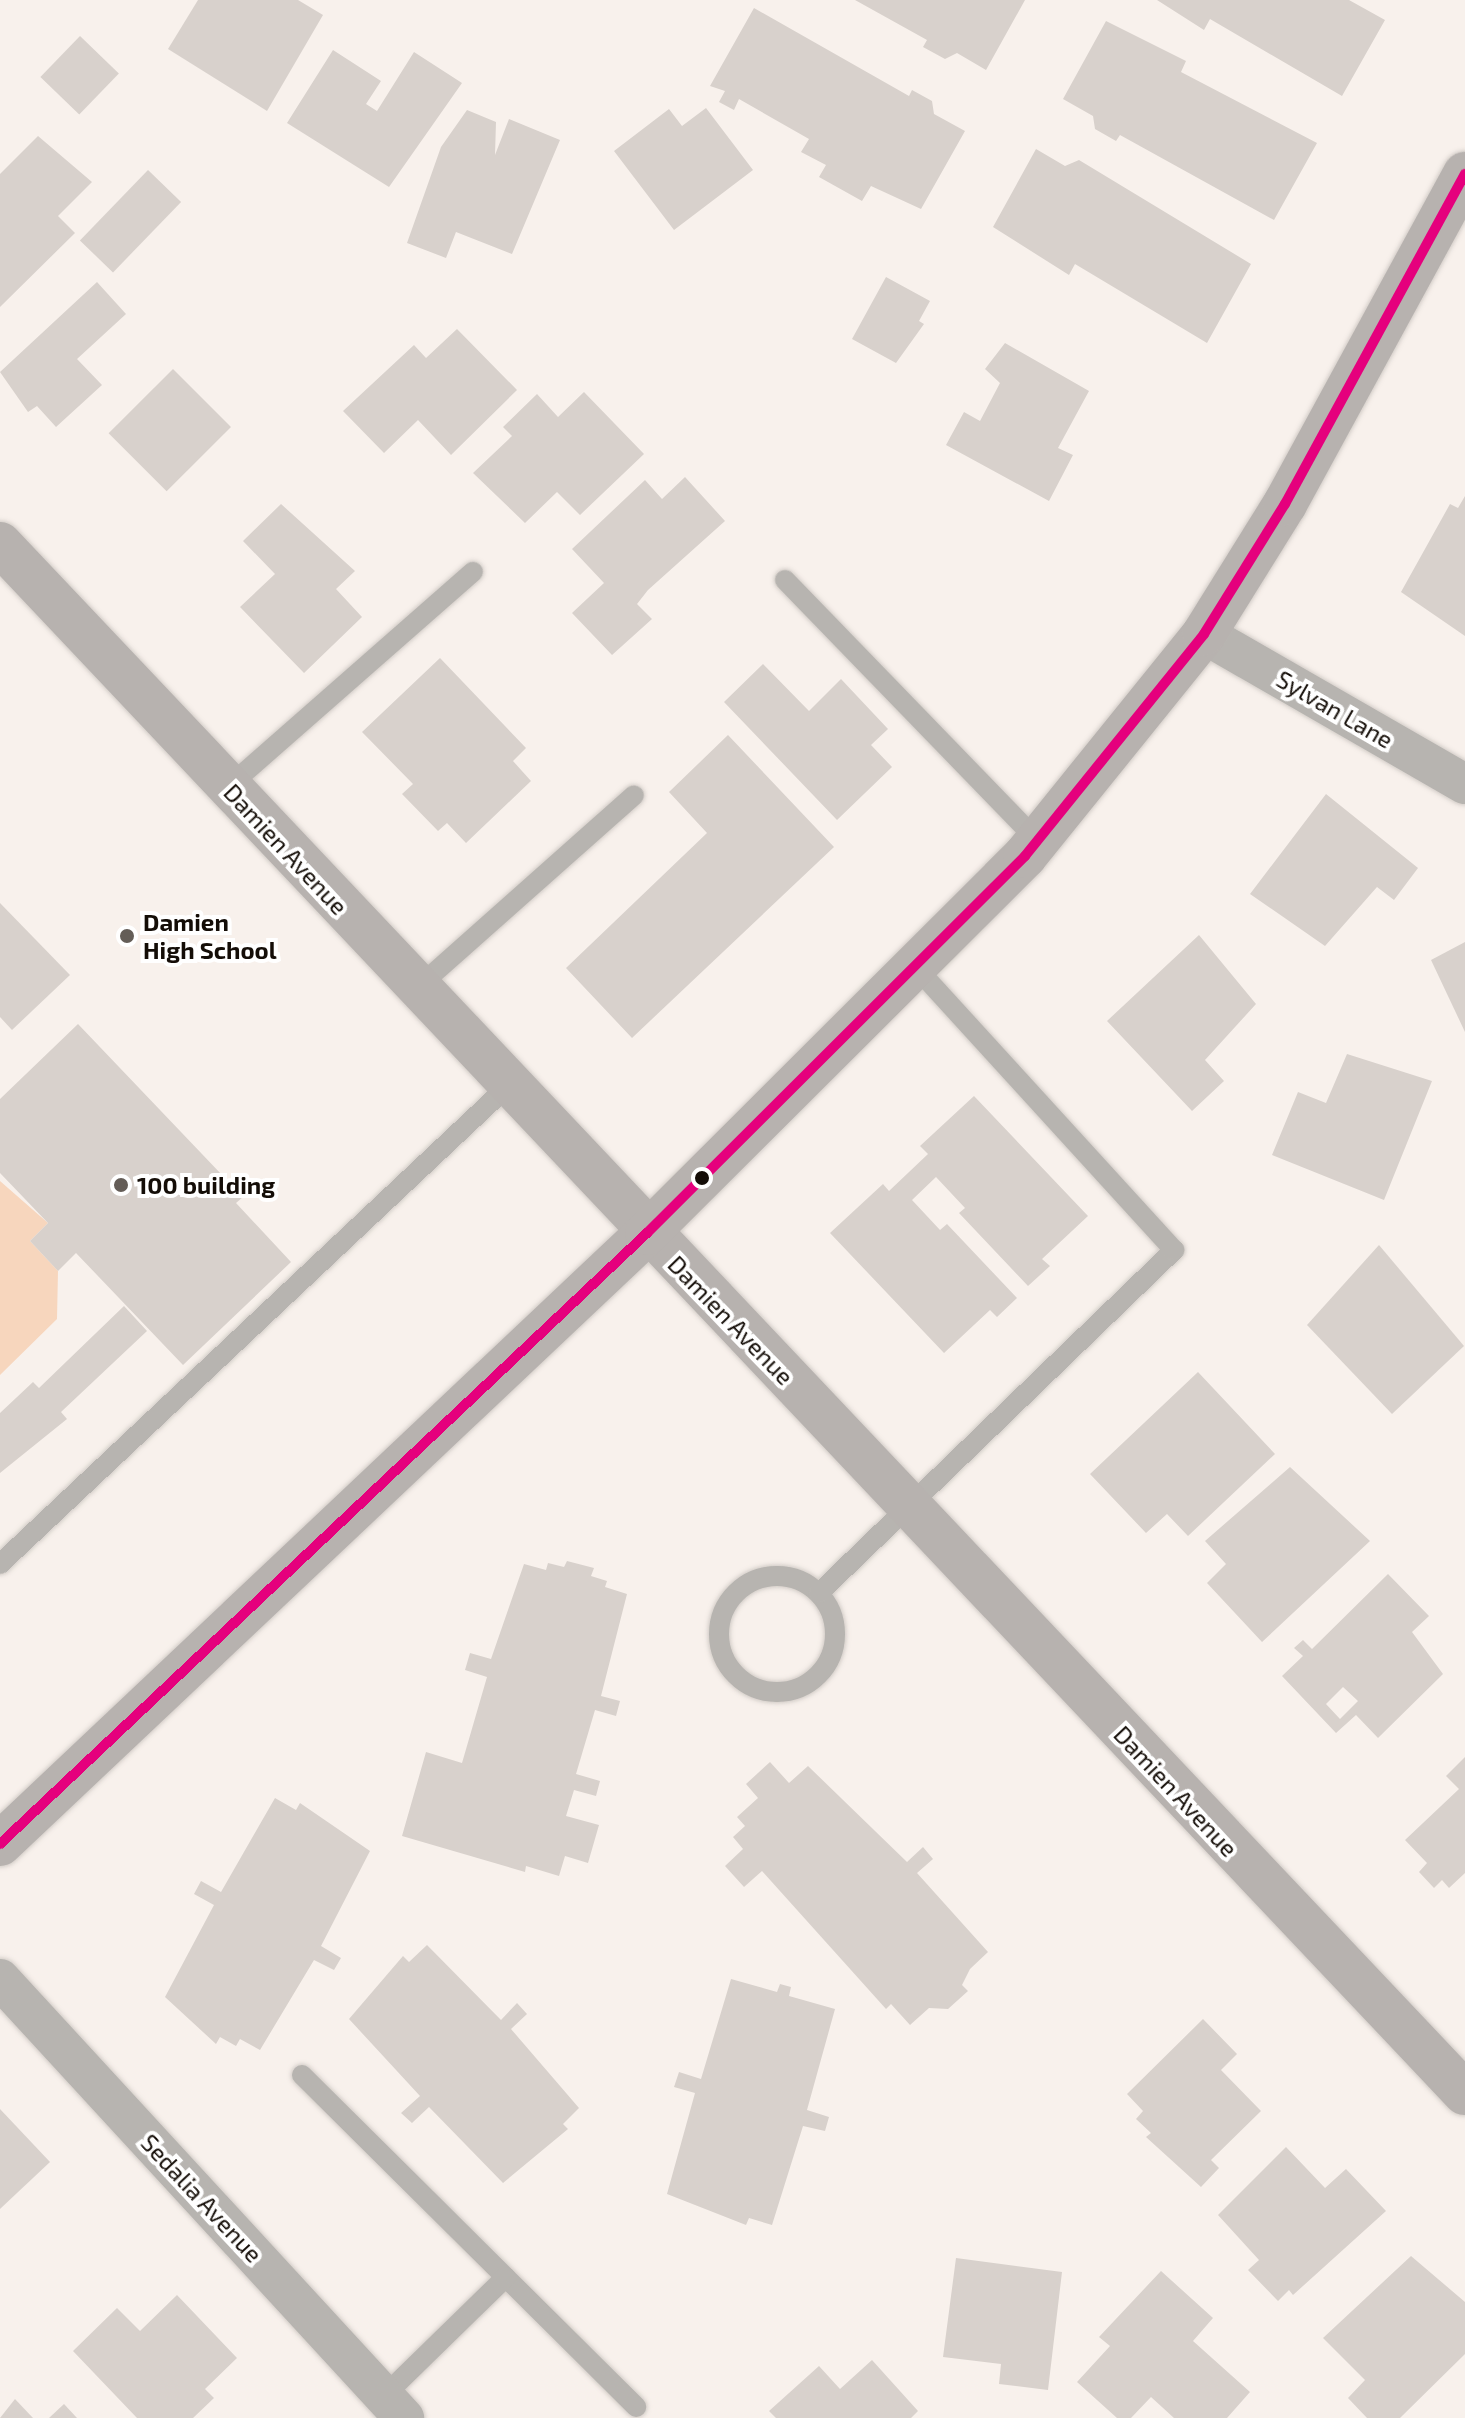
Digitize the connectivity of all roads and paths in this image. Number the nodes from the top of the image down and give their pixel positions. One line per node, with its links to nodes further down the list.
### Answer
1 (1465, 174): 5 (main road)
2 (0, 544): 7 (main road, Damien Avenue)
3 (473, 572): 7 (lane)
4 (785, 580): 9 (lane)
5 (1204, 634): 6 (street, Sylvan Lane); 9 (main road)
6 (1465, 784)
7 (228, 787): 11 (main road, Damien Avenue)
8 (634, 795): 11 (lane)
9 (1037, 840): 10 (main road)
10 (915, 966): 13 (main road); 14 (lane)
11 (417, 988): 12 (main road, Damien Avenue)
12 (508, 1086): 13 (main road, Damien Avenue); 15 (lane)
13 (647, 1233): 14 (main road, Damien Avenue); 17 (main road)
14 (909, 1505): 16 (lane); 20 (main road, Damien Avenue)
15 (0, 1564)
16 (819, 1593): 16 (lane)
17 (0, 1844)
18 (0, 1979): 23 (street, Sedalia Avenue)
19 (302, 2075): 21 (lane)
20 (1465, 2092)
21 (506, 2277): 22 (lane); 23 (lane)
22 (636, 2407)
23 (383, 2411)

